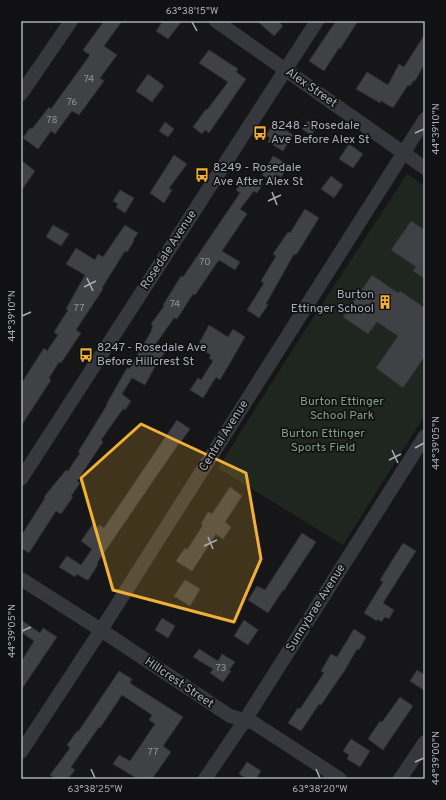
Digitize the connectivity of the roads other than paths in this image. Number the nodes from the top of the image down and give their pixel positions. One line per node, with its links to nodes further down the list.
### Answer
1 (71, 21): 5 (street)
2 (216, 21): 4 (street, Alex Street)
3 (317, 21): 4 (street, Rosedale Avenue)
4 (286, 70): 7 (street, Alex Street); 10 (street, Rosedale Avenue)
5 (21, 94)
6 (425, 119): 7 (street, Central Avenue)
7 (403, 153): 8 (street, Alex Street); 12 (street, Central Avenue)
8 (425, 168)
9 (425, 436): 13 (street, Sunnybrae Avenue)
10 (21, 479)
11 (21, 579): 12 (street, Hillcrest Street)
12 (101, 630): 13 (street, Hillcrest Street); 15 (street, Central Avenue)
13 (245, 720): 16 (street, Sunnybrae Avenue); 17 (street, Hillcrest Street)
14 (425, 742): 18 (street)
15 (21, 752)
16 (204, 779)
17 (340, 779)
18 (400, 779)

